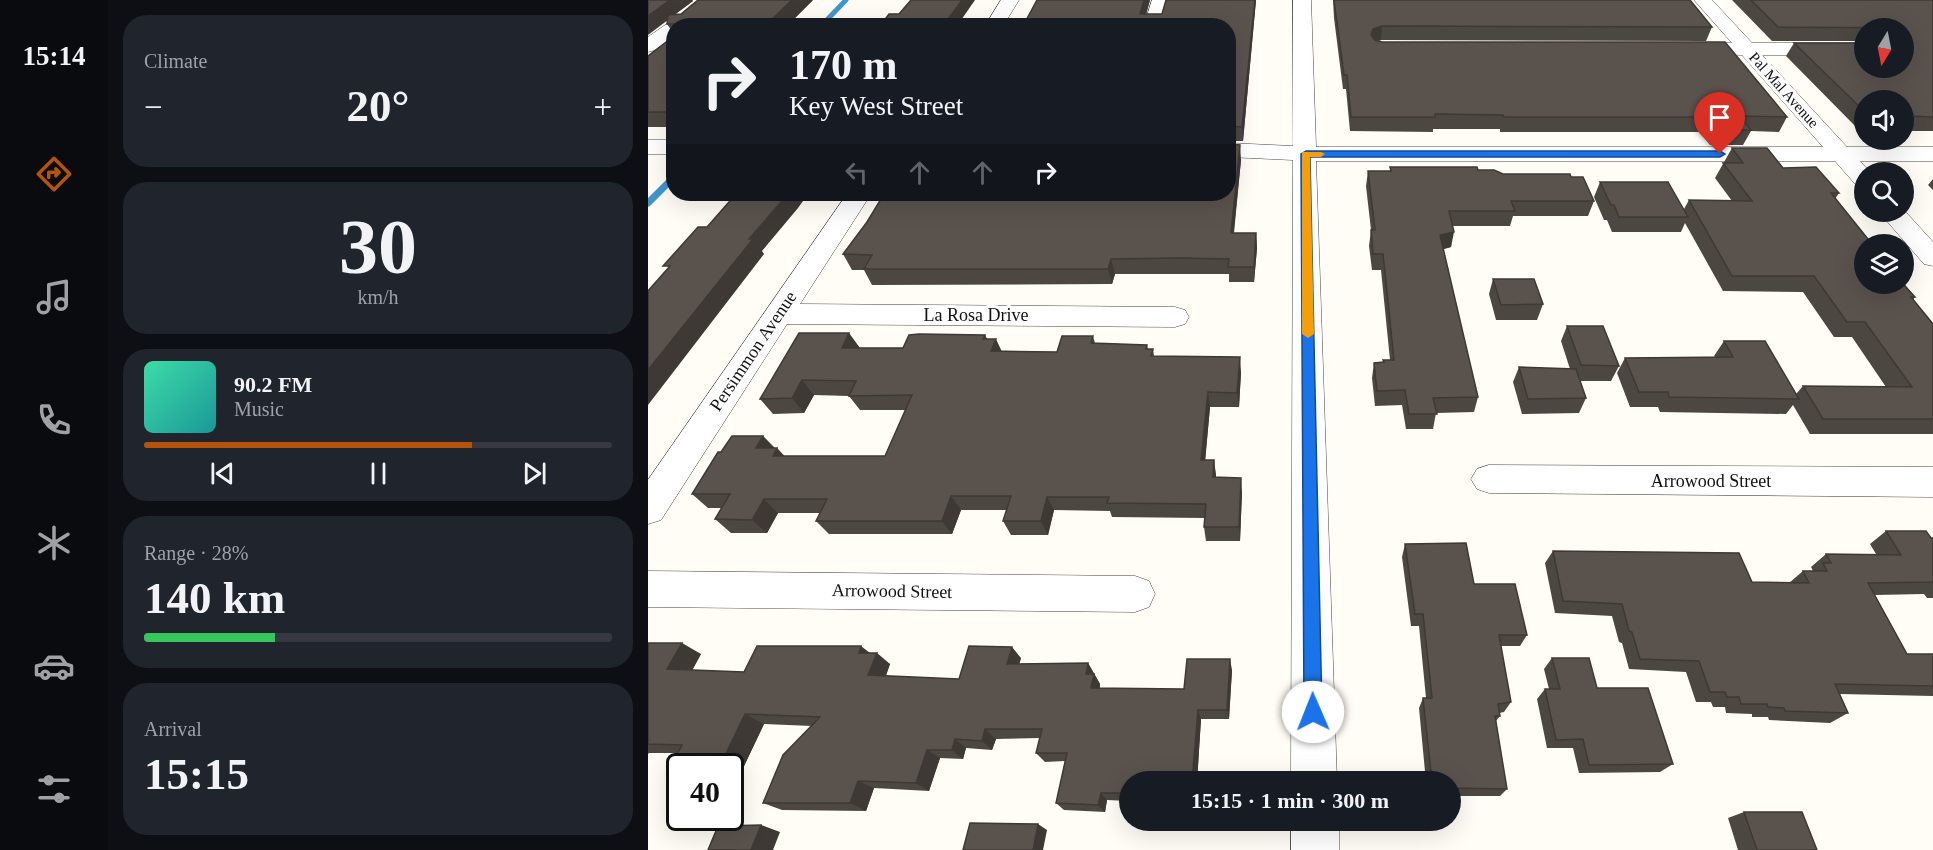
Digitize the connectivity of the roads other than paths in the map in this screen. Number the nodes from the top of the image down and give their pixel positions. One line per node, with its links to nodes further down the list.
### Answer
1 (1010, 0): 5 (street)
2 (1161, 0): 6 (street)
3 (1302, 0): 15 (street)
4 (1703, 0): 11 (street, Pal Mal Avenue)
5 (999, 18)
6 (1155, 18)
7 (666, 33): 8 (street)
8 (648, 46)
9 (1666, 49): 11 (street)
10 (1854, 49): 11 (street)
11 (1747, 50): 16 (street, Pal Mal Avenue)
12 (648, 147): 13 (street)
13 (666, 147)
14 (1236, 150): 15 (street)
15 (1306, 154): 16 (street); 29 (street)
16 (1841, 154): 17 (street); 18 (street, Pal Mal Avenue)
17 (1933, 154)
18 (1854, 169)
19 (854, 201): 22 (street, Persimmon Avenue)
20 (1901, 222): 21 (street)
21 (1933, 258)
22 (778, 314): 23 (street, La Rosa Drive); 26 (street, Persimmon Avenue)
23 (1175, 317)
24 (1489, 479): 25 (street, Arrowood Street)
25 (1933, 483)
26 (648, 509)
27 (648, 589): 28 (street, Arrowood Street)
28 (1135, 594)
29 (1314, 771)
30 (1315, 831): 31 (street)
31 (1315, 850)

